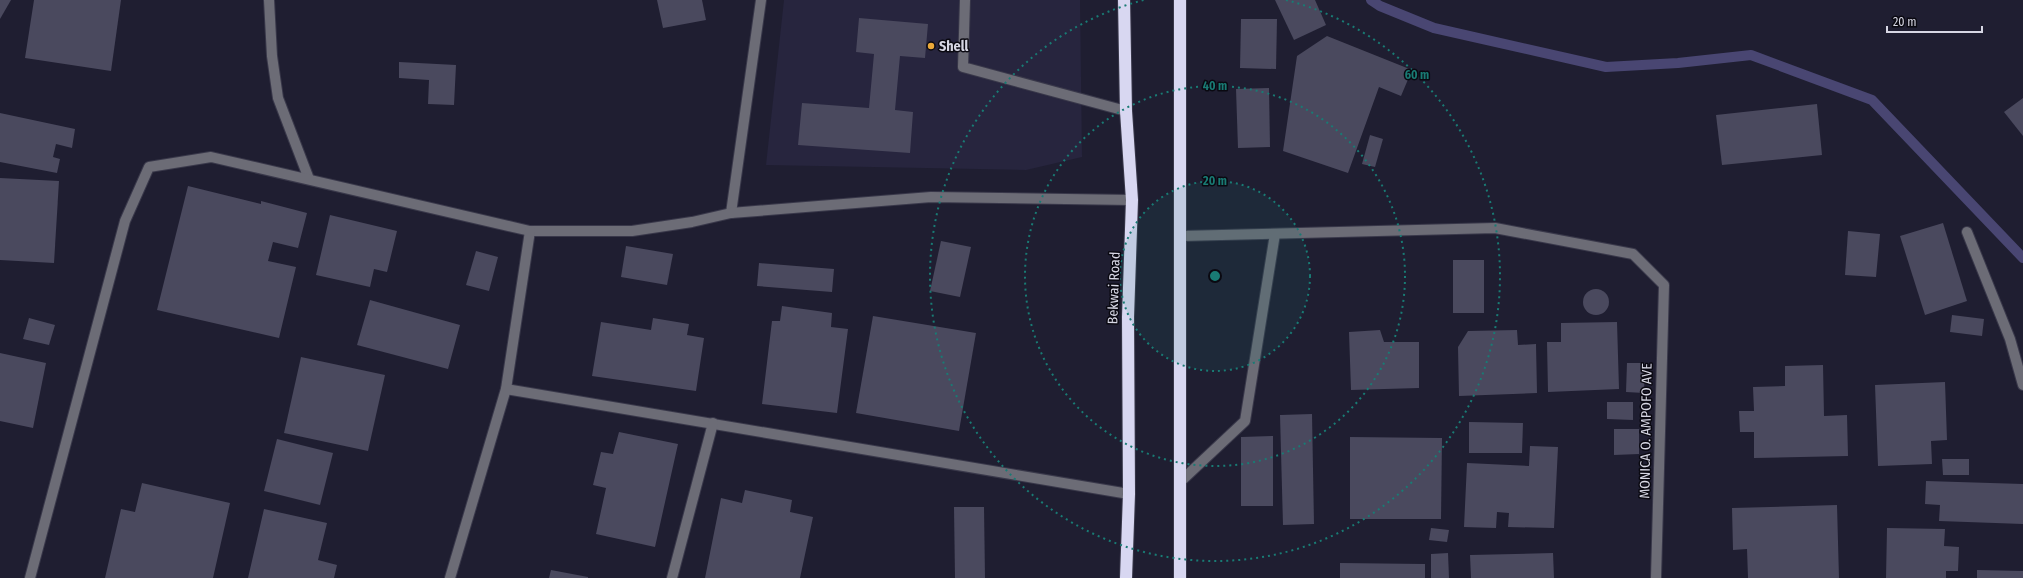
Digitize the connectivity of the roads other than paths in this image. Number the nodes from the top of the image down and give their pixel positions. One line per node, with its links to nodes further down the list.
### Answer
1 (269, 0): 7 (street)
2 (761, 0): 9 (street)
3 (965, 0): 6 (street)
4 (1124, 0): 6 (highway, Bekwai Road)
5 (1180, 0): 13 (highway)
6 (1126, 112): 8 (highway, Bekwai Road)
7 (309, 179): 10 (street); 19 (street)
8 (1132, 200): 9 (street); 18 (highway, Bekwai Road)
9 (731, 213): 10 (street)
10 (530, 231): 15 (street)
11 (1968, 232): 14 (street)
12 (1275, 234): 13 (street); 17 (street); 24 (street, MONICA O. AMPOFO AVE)
13 (1181, 236): 17 (highway)
14 (2023, 385)
15 (506, 388): 16 (street); 20 (street)
16 (713, 423): 18 (street); 21 (street)
17 (1181, 481): 23 (highway)
18 (1129, 494): 22 (highway, Bekwai Road)
19 (30, 578)
20 (450, 578)
21 (672, 578)
22 (1126, 578)
23 (1180, 578)
24 (1656, 578)

